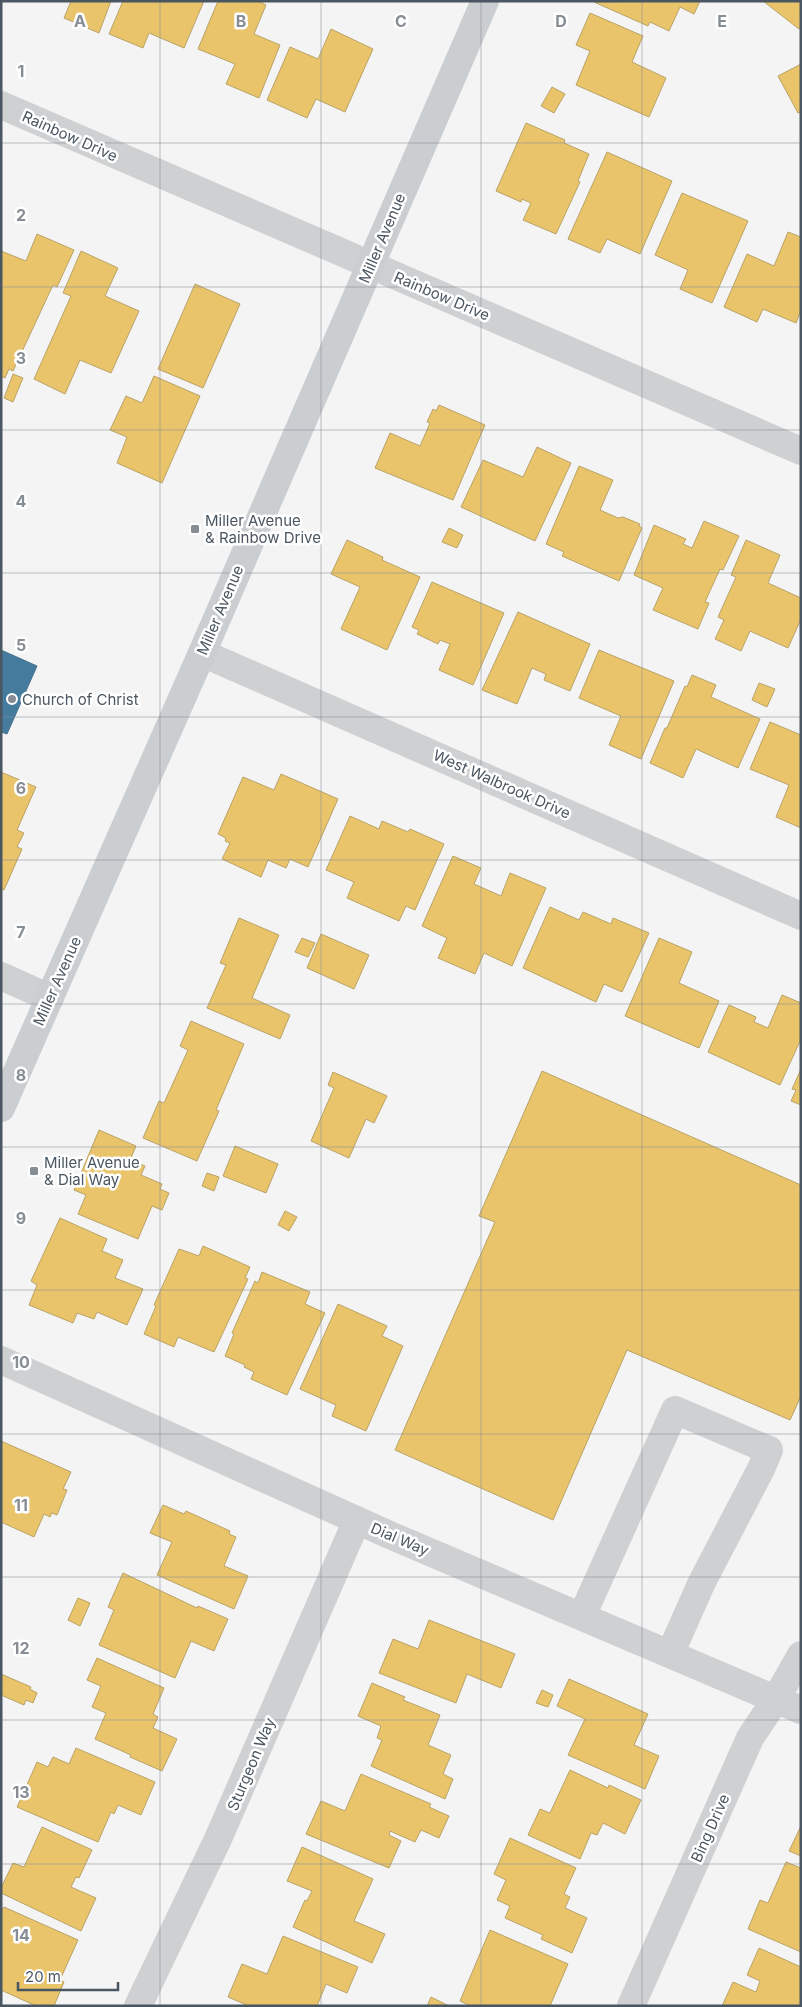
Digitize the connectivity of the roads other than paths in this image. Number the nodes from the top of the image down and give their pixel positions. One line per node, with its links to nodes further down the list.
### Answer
1 (485, 1): 3 (main road, Miller Avenue)
2 (1, 105): 3 (street, Rainbow Drive)
3 (370, 265): 4 (street, Rainbow Drive); 5 (main road, Miller Avenue)
4 (801, 450)
5 (202, 653): 6 (street, West Walbrook Drive); 8 (main road, Miller Avenue)
6 (801, 916)
7 (1, 976): 8 (street)
8 (50, 998): 9 (main road, Miller Avenue)
9 (1, 1108)
10 (1, 1360): 11 (street, Dial Way)
11 (356, 1520): 12 (street, Dial Way); 17 (street, Sturgeon Way)
12 (582, 1616): 13 (street, Dial Way); 13 (street)
13 (670, 1654): 15 (street, Dial Way)
14 (801, 1655): 15 (street, Bing Drive)
15 (776, 1699): 16 (street, Dial Way); 18 (street, Bing Drive)
16 (801, 1710)
17 (138, 2006)
18 (631, 2006)

